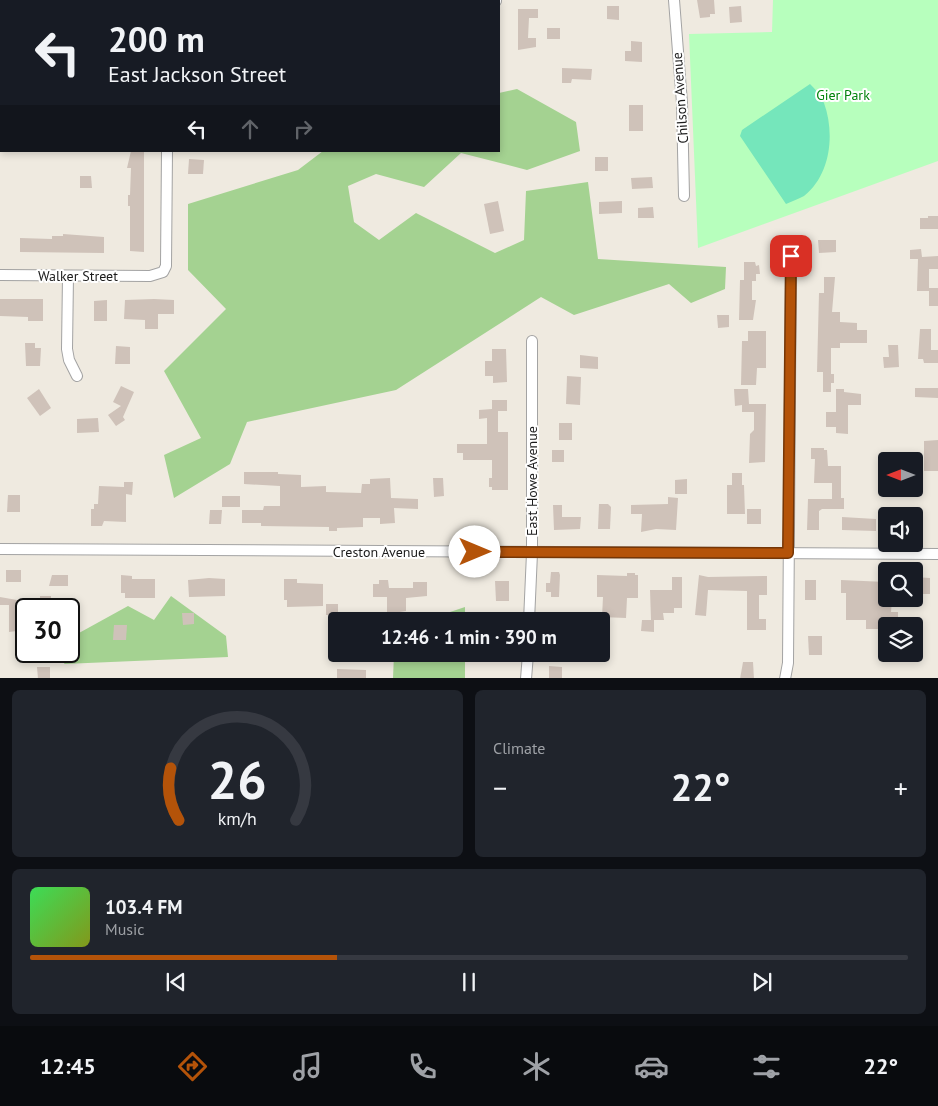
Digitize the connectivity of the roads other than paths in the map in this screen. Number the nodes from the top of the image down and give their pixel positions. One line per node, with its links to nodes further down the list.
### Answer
1 (674, 0): 3 (street, Chilson Avenue)
2 (167, 152): 6 (street, Walker Street)
3 (684, 196)
4 (791, 256): 11 (street)
5 (0, 275): 6 (street, Walker Street)
6 (68, 276): 8 (street)
7 (532, 341): 10 (street, East Howe Avenue)
8 (77, 376)
9 (0, 549): 10 (street, Creston Avenue)
10 (532, 553): 11 (street, Creston Avenue); 13 (street, East Howe Avenue)
11 (788, 553): 12 (street, Creston Avenue); 16 (street)
12 (938, 554)
13 (529, 612)
14 (527, 662): 15 (street)
15 (526, 678)
16 (785, 678)

